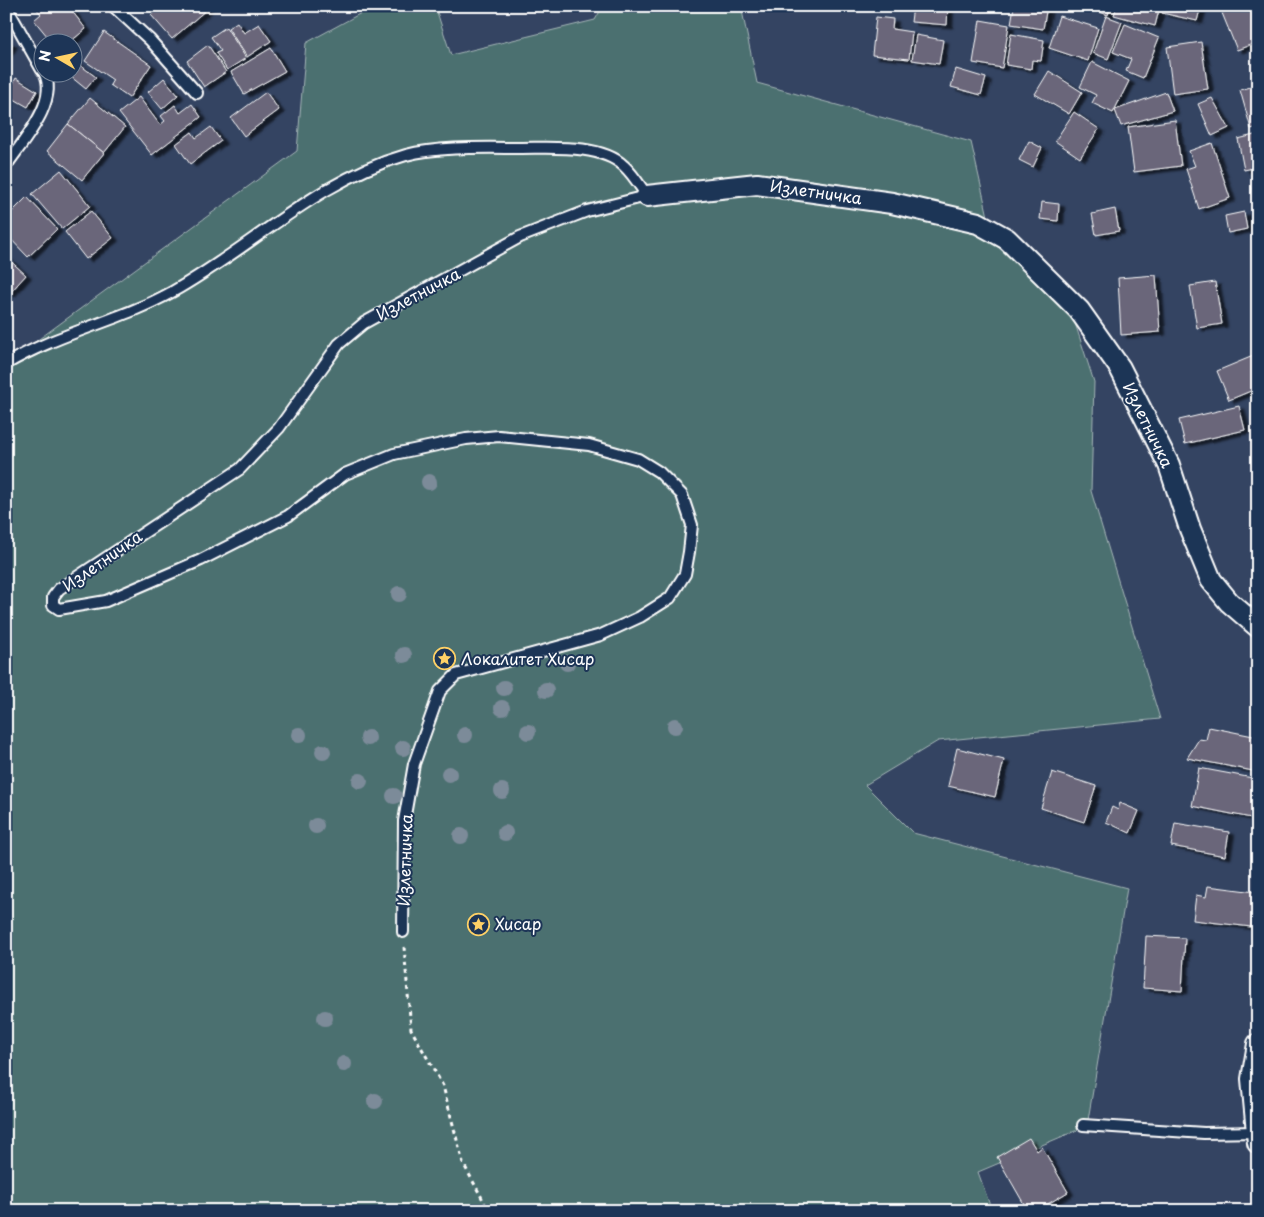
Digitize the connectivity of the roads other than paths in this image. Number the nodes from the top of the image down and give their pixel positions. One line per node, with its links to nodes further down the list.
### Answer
1 (6, 6): 3 (lane)
2 (113, 6): 5 (lane)
3 (32, 52)
4 (48, 82): 6 (lane)
5 (197, 93)
6 (6, 166)
7 (647, 196): 8 (lane); 9 (street, Излетничка); 10 (lane, Излетничка)
8 (6, 364)
9 (1258, 627)
10 (403, 932)
11 (1258, 1044): 13 (street)
12 (1083, 1125): 13 (lane)
13 (1257, 1137)

